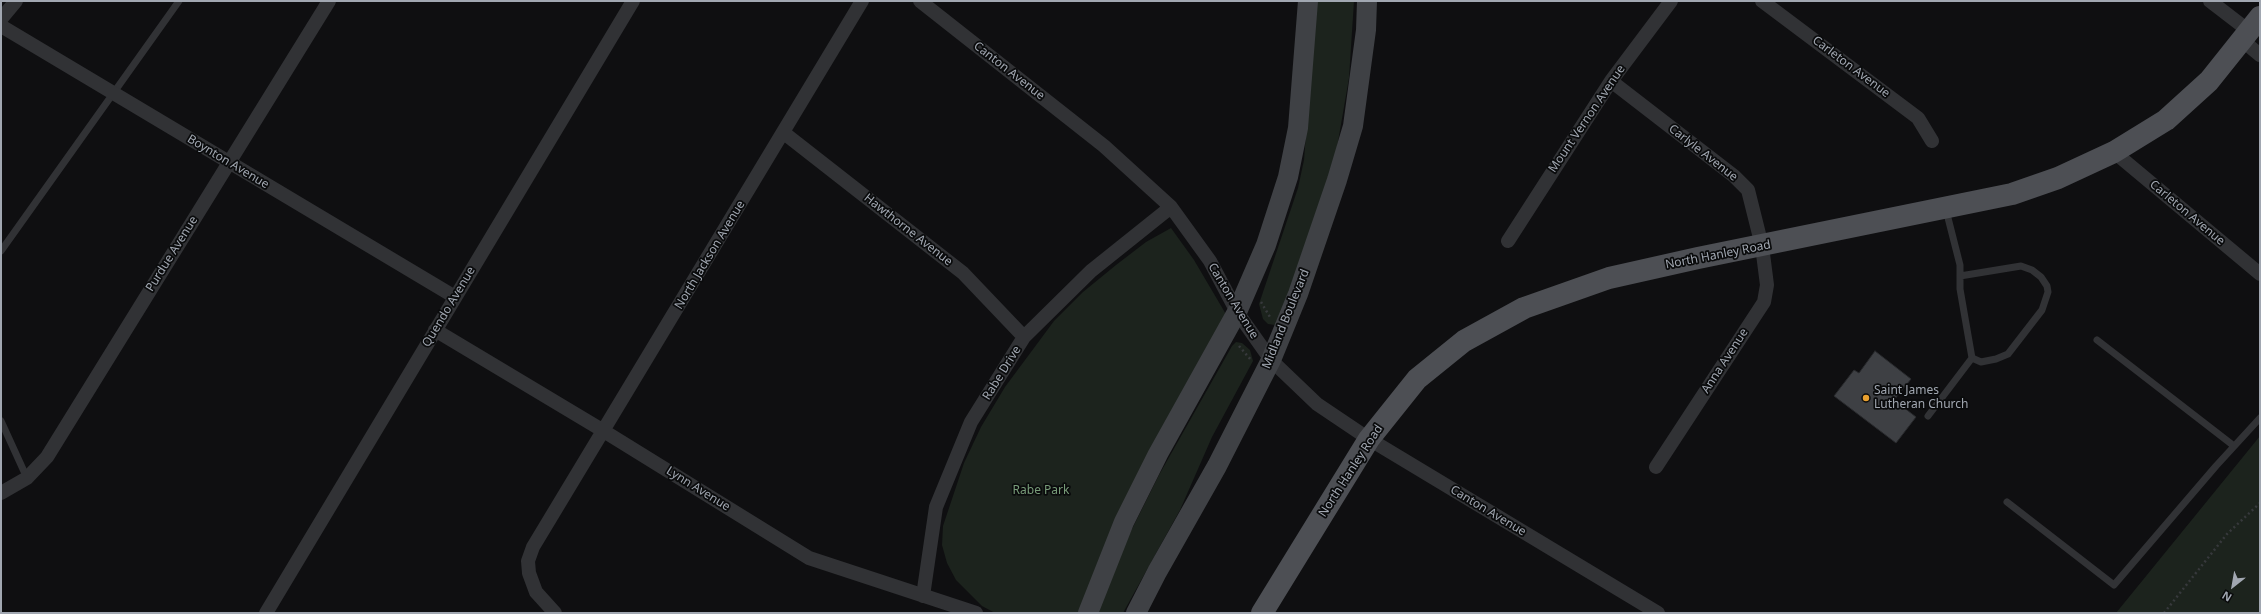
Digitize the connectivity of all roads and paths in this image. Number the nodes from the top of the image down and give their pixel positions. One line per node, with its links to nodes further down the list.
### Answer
1 (16, 1): 12 (street)
2 (179, 1): 17 (lane)
3 (329, 1): 21 (street, Purdue Avenue)
4 (633, 1): 29 (street, Quendo Avenue)
5 (862, 1): 18 (street, North Jackson Avenue)
6 (920, 1): 22 (street, Canton Avenue)
7 (1308, 1): 31 (main road)
8 (1367, 1): 38 (main road, Midland Boulevard)
9 (1671, 1): 16 (street, Mount Vernon Avenue)
10 (1762, 1): 19 (street, Carleton Avenue)
11 (2210, 1): 14 (street)
12 (1, 19)
13 (1, 26): 17 (street, Boynton Avenue)
14 (2250, 30): 15 (street); 20 (main road, North Hanley Road)
15 (2260, 55)
16 (1611, 81): 24 (street, Mount Vernon Avenue); 25 (street, Carlyle Avenue)
17 (112, 93): 21 (street, Boynton Avenue); 26 (lane)
18 (784, 133): 34 (street, Hawthorne Avenue); 42 (street, North Jackson Avenue)
19 (1932, 141)
20 (2114, 152): 23 (main road, North Hanley Road); 27 (street, Carleton Avenue)
21 (229, 163): 29 (street, Boynton Avenue); 46 (street, Purdue Avenue)
22 (1171, 207): 31 (street, Canton Avenue); 34 (street, Rabe Drive)
23 (1946, 208): 25 (main road, North Hanley Road); 28 (lane)
24 (1508, 240)
25 (1762, 246): 43 (main road, North Hanley Road); 45 (street, Anna Avenue)
26 (1, 251)
27 (2260, 274)
28 (1960, 276): 37 (lane); 37 (lane)
29 (455, 297): 33 (street, Quendo Avenue)
30 (1261, 302): 32 (path)
31 (1237, 312): 38 (street, Canton Avenue); 54 (main road)
32 (1271, 319)
33 (435, 330): 42 (street, Lynn Avenue); 51 (street, Quendo Avenue)
34 (1024, 337): 50 (street, Rabe Drive)
35 (2097, 340): 44 (lane)
36 (1237, 344): 38 (path)
37 (1972, 358): 39 (lane)
38 (1262, 361): 43 (street, Canton Avenue); 55 (main road, Midland Boulevard)
39 (1928, 416)
40 (2260, 418): 44 (lane)
41 (1, 421): 46 (lane)
42 (602, 430): 50 (street, Lynn Avenue); 52 (street, North Jackson Avenue)
43 (1369, 439): 56 (main road, North Hanley Road); 57 (street, Canton Avenue)
44 (2234, 446): 48 (lane)
45 (1656, 467)
46 (27, 478): 47 (street, Purdue Avenue)
47 (1, 493)
48 (2007, 502)
49 (2260, 503): 58 (path)
50 (923, 596): 53 (street, Lynn Avenue)
51 (266, 613)
52 (555, 613)
53 (976, 613)
54 (1088, 613)
55 (1136, 613)
56 (1262, 613)
57 (1658, 613)
58 (2164, 613)

